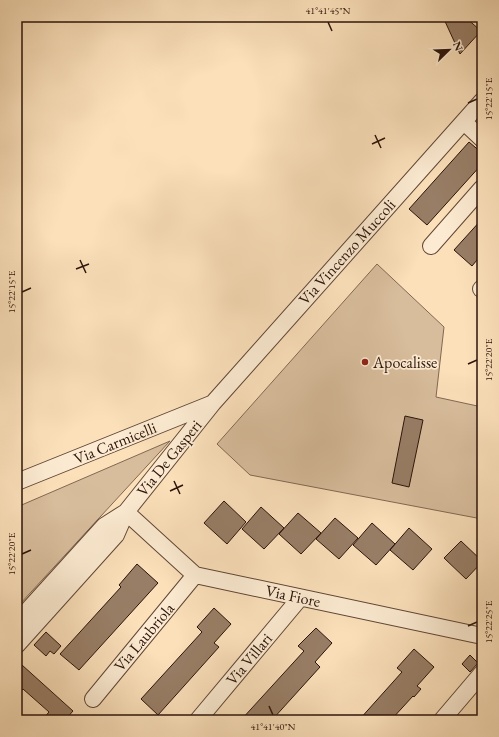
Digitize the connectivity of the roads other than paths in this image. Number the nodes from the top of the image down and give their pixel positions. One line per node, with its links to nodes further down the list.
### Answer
1 (482, 101): 2 (street, Via Vincenzo Muccoli)
2 (464, 122): 3 (street); 6 (street, Via Vincenzo Muccoli)
3 (482, 139)
4 (482, 188): 5 (street)
5 (431, 246)
6 (213, 403): 7 (street, Via Carmicelli); 8 (street, Via De Gasperi)
7 (17, 482)
8 (126, 512): 9 (street); 11 (street); 13 (street)
9 (195, 575): 10 (street, Via Fiore); 15 (street, Via Laubriola)
10 (300, 598): 12 (street, Via Fiore); 16 (street, Via Villari)
11 (17, 622)
12 (482, 636)
13 (17, 645)
14 (482, 673): 17 (street)
15 (93, 699)
16 (198, 720)
17 (442, 720)

